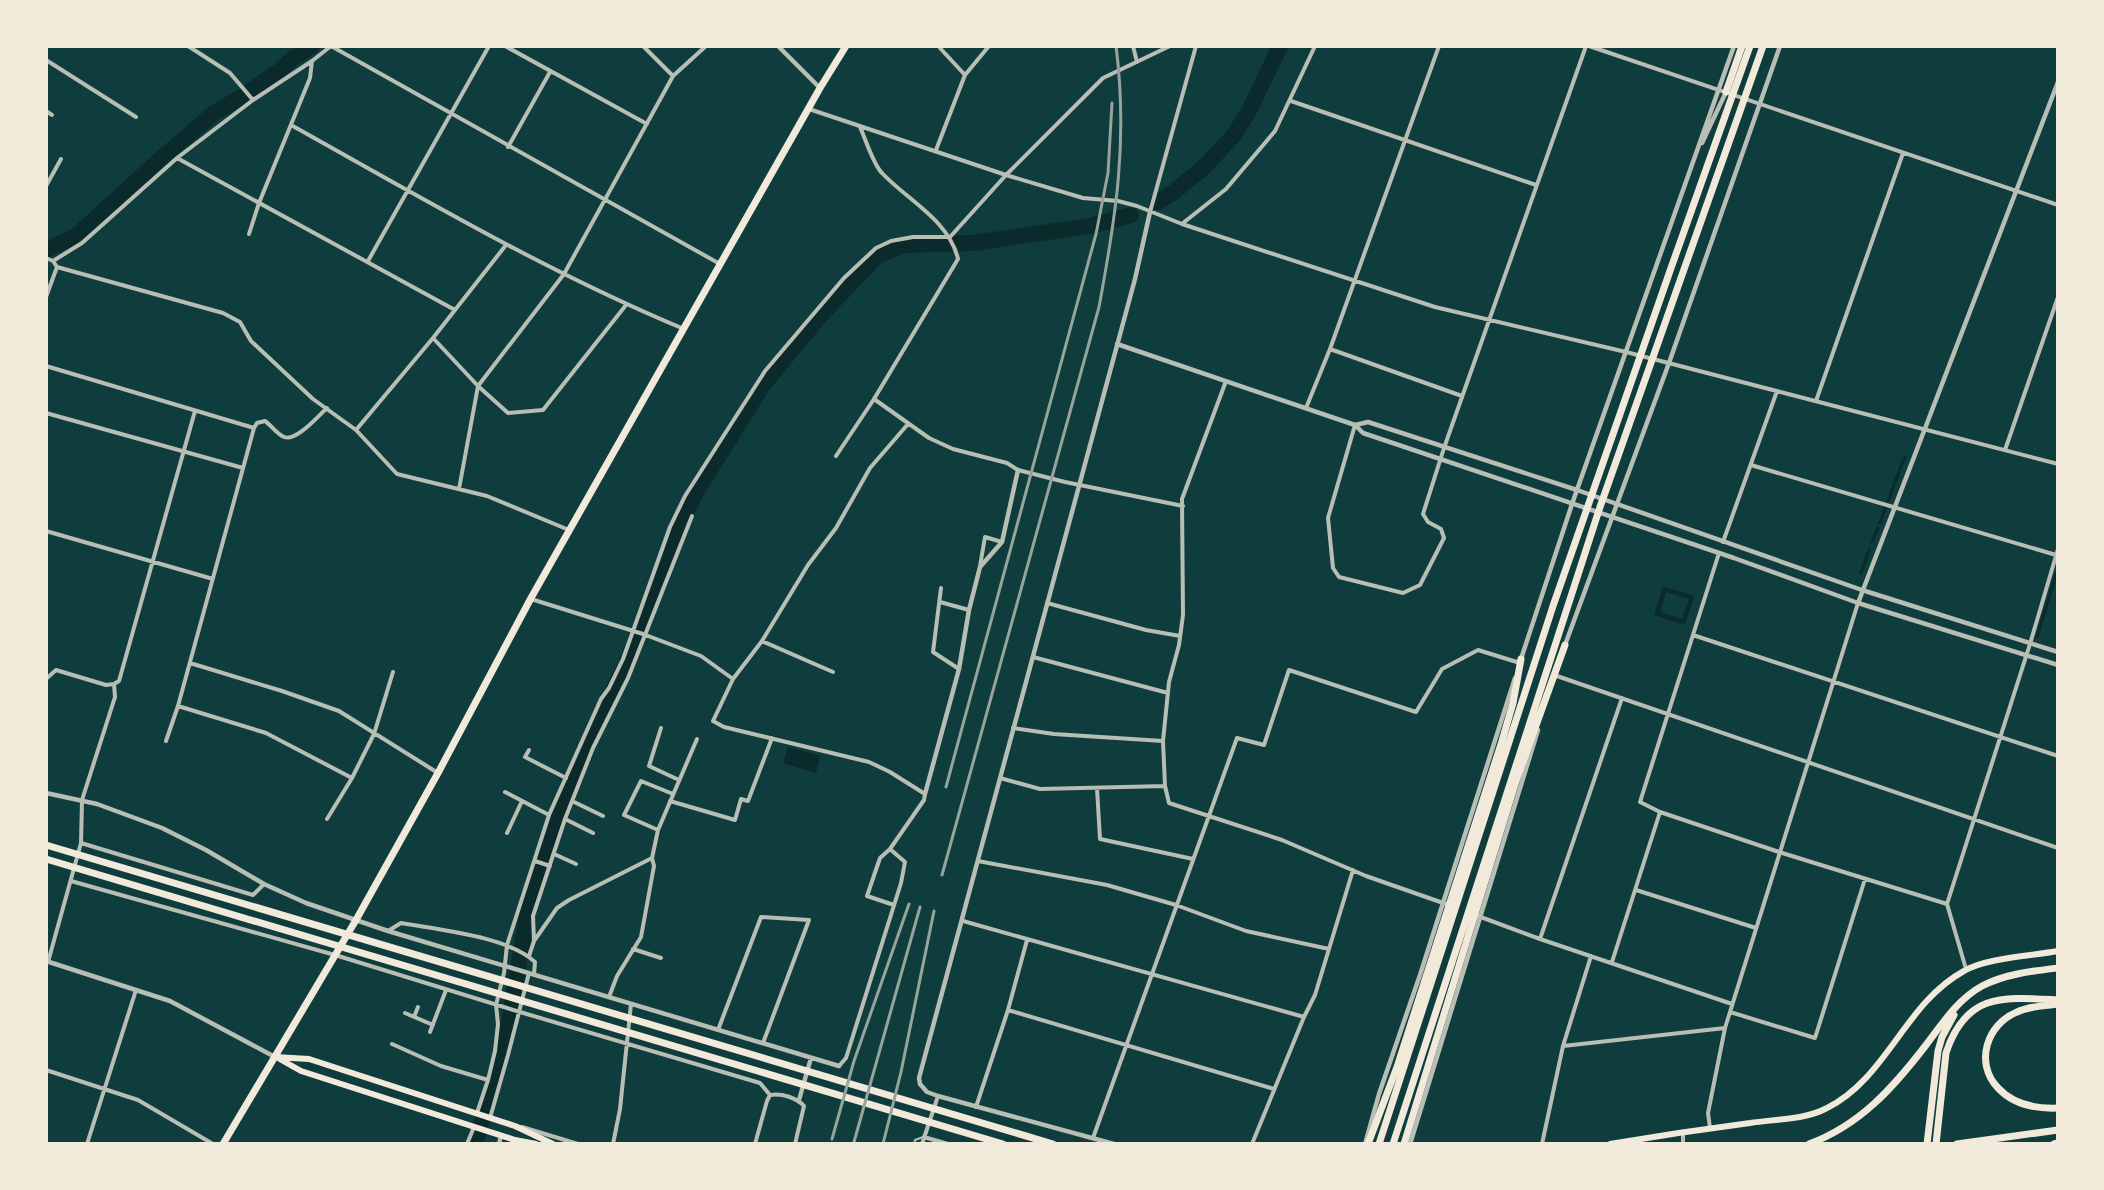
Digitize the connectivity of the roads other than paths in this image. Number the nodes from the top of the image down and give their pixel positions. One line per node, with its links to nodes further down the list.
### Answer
1 (188, 46): 31 (street)
2 (489, 46): 37 (street)
3 (505, 46): 24 (street)
4 (643, 46): 26 (street)
5 (706, 46): 26 (street)
6 (778, 46): 28 (street)
7 (846, 46): 28 (highway)
8 (942, 46): 25 (street)
9 (989, 46): 25 (street)
10 (1133, 46): 23 (street)
11 (1170, 46): 23 (street)
12 (1196, 46): 57 (street)
13 (1315, 46): 32 (street)
14 (1439, 46): 42 (street)
15 (1588, 46): 29 (street); 50 (street)
16 (1734, 46): 29 (street)
17 (1742, 46): 30 (highway)
18 (1750, 46): 304 (highway)
19 (1763, 46): 305 (highway)
20 (1780, 46): 33 (street)
21 (46, 60): 38 (street)
22 (312, 61): 31 (street); 37 (street); 40 (street)
23 (1137, 62): 49 (street)
24 (550, 72): 39 (street); 43 (street)
25 (965, 75): 44 (street)
26 (673, 76): 39 (street)
27 (2058, 82): 53 (street)
28 (820, 88): 34 (highway)
29 (1718, 89): 30 (street); 48 (street)
30 (1725, 92): 33 (street); 48 (street)
31 (253, 100): 46 (street)
32 (1291, 101): 42 (street); 58 (street)
33 (1759, 103): 45 (street); 80 (street)
34 (809, 109): 41 (street); 65 (highway)
35 (46, 111): 36 (street)
36 (52, 115)
37 (450, 115): 43 (street); 52 (street)
38 (136, 117)
39 (646, 124): 54 (street)
40 (291, 125): 52 (street); 55 (street)
41 (860, 127): 44 (street); 60 (street)
42 (1404, 140): 50 (street); 68 (street)
43 (508, 147): 54 (street)
44 (936, 150): 49 (street)
45 (1903, 153): 53 (street); 87 (street)
46 (177, 158): 55 (street); 63 (street)
47 (61, 159): 51 (street)
48 (1692, 164): 79 (street)
49 (1006, 175): 57 (street); 60 (street)
50 (1536, 185): 74 (street)
51 (46, 186)
52 (407, 189): 61 (street); 64 (street)
53 (2016, 191): 56 (street); 95 (street)
54 (606, 201): 65 (street); 67 (street)
55 (258, 203): 59 (street); 64 (street)
56 (2058, 205)
57 (1150, 212): 58 (street); 77 (street)
58 (1182, 224): 68 (street)
59 (249, 234)
60 (951, 238): 86 (street); 132 (street)
61 (506, 245): 67 (street); 73 (street)
62 (46, 258): 63 (street)
63 (53, 261): 66 (street)
64 (368, 261): 73 (street)
65 (720, 264): 75 (highway)
66 (57, 267): 69 (street); 88 (street)
67 (564, 274): 72 (street); 83 (street)
68 (1355, 279): 74 (street); 78 (street)
69 (48, 291): 70 (street)
70 (46, 297)
71 (2058, 297): 98 (street)
72 (626, 305): 75 (street); 83 (street)
73 (454, 310): 76 (street)
74 (1489, 320): 79 (street); 85 (street)
75 (684, 329): 115 (highway)
76 (433, 338): 83 (street); 96 (street)
77 (1117, 344): 82 (street); 106 (street)
78 (1330, 349): 85 (street); 89 (street)
79 (1626, 352): 80 (street); 108 (street)
80 (1669, 363): 84 (street); 110 (street)
81 (46, 366): 90 (street)
82 (1226, 381): 89 (street); 111 (street)
83 (478, 386): 107 (street)
84 (1777, 391): 87 (street); 103 (street)
85 (1462, 396): 97 (street)
86 (874, 399): 92 (street); 100 (street)
87 (1816, 401): 95 (street)
88 (327, 408): 94 (street); 96 (street)
89 (1306, 408): 93 (street)
90 (195, 411): 94 (street); 99 (street)
91 (46, 413): 99 (street)
92 (908, 423): 105 (street); 136 (street)
93 (1355, 425): 97 (street); 101 (street); 101 (street)
94 (254, 428): 104 (street)
95 (1925, 429): 98 (street); 112 (street)
96 (356, 430): 107 (street)
97 (1444, 448): 101 (street); 108 (street)
98 (2005, 450): 102 (street)
99 (183, 452): 104 (street); 122 (street)
100 (836, 456)
101 (1440, 459): 109 (street)
102 (2058, 464)
103 (1751, 465): 112 (street); 118 (street)
104 (243, 468): 124 (street)
105 (1018, 470): 106 (street); 117 (street)
106 (1079, 485): 111 (street); 129 (street)
107 (459, 489): 115 (street)
108 (1577, 490): 109 (street); 110 (street)
109 (1572, 504): 114 (street); 142 (street)
110 (1616, 504): 114 (street); 118 (street)
111 (1183, 506): 135 (street)
112 (1896, 506): 121 (street); 126 (street)
113 (692, 516): 134 (street)
114 (1611, 517): 120 (street); 138 (street)
115 (570, 530): 127 (highway)
116 (46, 531): 122 (street)
117 (1002, 542): 123 (street); 123 (street)
118 (1723, 542): 126 (street)
119 (2058, 549): 121 (street)
120 (1719, 553): 130 (street); 133 (street)
121 (2056, 555): 137 (street)
122 (152, 562): 124 (street); 152 (street)
123 (980, 567): 131 (street)
124 (213, 579): 143 (street)
125 (941, 588): 128 (street)
126 (1862, 590): 130 (street); 137 (street)
127 (531, 598): 132 (street); 168 (highway)
128 (940, 602): 131 (street); 145 (street)
129 (1047, 603): 135 (street); 141 (street)
130 (1858, 603): 140 (street); 151 (street)
131 (969, 610): 145 (street)
132 (634, 631): 134 (street); 170 (street)
133 (1693, 634): 151 (street); 156 (street)
134 (645, 635): 150 (street); 181 (street)
135 (1179, 636): 153 (street)
136 (762, 641): 147 (street); 150 (street)
137 (2030, 644): 139 (street); 140 (street)
138 (1565, 645): 148 (street); 306 (highway)
139 (2058, 652)
140 (2026, 656): 144 (street); 161 (street)
141 (1033, 657): 153 (street); 158 (street)
142 (1520, 661): 186 (street); 211 (street); 303 (highway)
143 (190, 663): 155 (street); 159 (street)
144 (2058, 665)
145 (959, 669): 178 (street)
146 (393, 672): 159 (street)
147 (832, 672)
148 (1554, 675): 154 (street); 215 (street)
149 (46, 679): 152 (street)
150 (733, 679): 160 (street)
151 (1833, 682): 161 (street); 167 (street)
152 (114, 684): 179 (street)
153 (1168, 693): 164 (street)
154 (1622, 698): 156 (street); 220 (street)
155 (178, 706): 163 (street); 169 (street)
156 (1668, 714): 167 (street); 183 (street)
157 (661, 728): 172 (street)
158 (1013, 728): 164 (street); 171 (street)
159 (374, 734): 168 (street); 169 (street)
160 (772, 738): 178 (street); 182 (street)
161 (2001, 738): 166 (street); 189 (street)
162 (697, 739): 172 (street)
163 (165, 741)
164 (1163, 741): 173 (street)
165 (529, 750): 170 (street)
166 (2058, 756)
167 (1809, 764): 189 (street); 197 (street)
168 (438, 773): 216 (highway)
169 (352, 778): 187 (street)
170 (566, 778): 184 (street)
171 (1000, 778): 174 (street); 203 (street)
172 (679, 780): 177 (street)
173 (1165, 786): 174 (street); 186 (street)
174 (1097, 788): 201 (street)
175 (505, 792): 180 (street)
176 (46, 793): 179 (street)
177 (673, 794): 182 (street); 190 (street)
178 (925, 794): 196 (street)
179 (82, 800): 193 (street); 209 (street)
180 (522, 801): 184 (street); 192 (street)
181 (572, 801): 185 (street); 188 (street)
182 (670, 801): 190 (street)
183 (1660, 812): 197 (street); 210 (street)
184 (549, 815): 202 (street)
185 (603, 816)
186 (1209, 816): 201 (street); 206 (street)
187 (327, 819)
188 (565, 819): 191 (street); 198 (street)
189 (1974, 821): 195 (street); 212 (street)
190 (658, 830): 199 (street)
191 (593, 832)
192 (507, 833)
193 (81, 843): 208 (street); 209 (street)
194 (46, 845): 300 (highway)
195 (2058, 848)
196 (891, 849): 213 (street); 213 (street)
197 (1779, 852): 207 (street); 218 (street)
198 (554, 854): 204 (street); 205 (street)
199 (652, 858): 222 (street); 224 (street)
200 (46, 859): 299 (highway)
201 (1193, 859): 214 (street)
202 (535, 861): 205 (street); 223 (street)
203 (978, 861): 214 (street); 217 (street)
204 (576, 864)
205 (550, 866): 222 (street)
206 (1353, 870): 211 (street); 225 (street)
207 (1865, 879): 212 (street); 249 (street)
208 (71, 881): 227 (street); 231 (street)
209 (264, 884): 216 (street)
210 (1636, 890): 218 (street); 232 (street)
211 (1444, 903): 215 (street); 303 (street)
212 (1947, 904): 235 (street)
213 (894, 905): 264 (street)
214 (1176, 905): 225 (street); 237 (street)
215 (1481, 917): 220 (street); 307 (street)
216 (356, 920): 219 (street); 227 (highway)
217 (963, 921): 221 (street); 270 (street)
218 (1756, 928): 244 (street)
219 (388, 931): 223 (street); 233 (street)
220 (1540, 939): 229 (street)
221 (1027, 940): 237 (street); 247 (street)
222 (534, 941): 228 (street)
223 (507, 945): 228 (street); 233 (street)
224 (633, 949): 230 (street); 241 (street)
225 (1329, 950): 252 (street)
226 (2058, 951): 235 (main road)
227 (335, 955): 239 (street); 262 (highway)
228 (528, 956): 236 (street)
229 (1591, 956): 232 (street); 261 (street)
230 (661, 958)
231 (47, 961): 238 (street)
232 (1612, 962): 244 (street)
233 (505, 966): 236 (street); 245 (street)
234 (2058, 968): 240 (highway)
235 (1966, 969): 278 (main road)
236 (531, 974): 241 (street); 248 (street)
237 (1152, 974): 252 (street); 260 (street)
238 (136, 989): 262 (street); 267 (street)
239 (446, 990): 245 (street); 253 (street)
240 (1972, 992): 311 (highway); 312 (highway)
241 (609, 997): 243 (street)
242 (2058, 1002): 273 (highway); 313 (highway)
243 (631, 1004): 255 (street); 259 (street)
244 (1732, 1004): 249 (street)
245 (496, 1005): 248 (street); 266 (street)
246 (418, 1007): 251 (street)
247 (1008, 1010): 260 (street); 272 (street)
248 (518, 1012): 259 (street); 275 (street)
249 (1730, 1012): 254 (street)
250 (405, 1013): 251 (street)
251 (414, 1017): 253 (street)
252 (1304, 1017): 268 (street)
253 (433, 1024): 256 (street)
254 (1725, 1028): 261 (street); 278 (street)
255 (718, 1030): 257 (street); 257 (street)
256 (430, 1032)
257 (763, 1043): 263 (street)
258 (392, 1044): 266 (street)
259 (627, 1044): 269 (street); 293 (street)
260 (1126, 1045): 268 (street); 283 (street)
261 (1563, 1046): 308 (street)
262 (275, 1057): 274 (main road); 277 (main road); 287 (highway)
263 (811, 1058): 264 (street); 271 (street)
264 (839, 1066)
265 (46, 1070): 267 (street)
266 (488, 1080): 274 (street)
267 (105, 1088): 285 (street); 286 (street)
268 (1274, 1089): 302 (street)
269 (771, 1095): 271 (street); 294 (street)
270 (938, 1095): 272 (street); 282 (street)
271 (799, 1100): 295 (street)
272 (976, 1107): 283 (street)
273 (2058, 1108)
274 (478, 1115): 275 (main road)
275 (489, 1118): 276 (main road)
276 (515, 1126): 291 (main road); 292 (street)
277 (474, 1127): 281 (main road); 288 (street)
278 (1710, 1128): 280 (main road)
279 (2058, 1130): 314 (highway)
280 (1683, 1132): 309 (main road); 310 (street)
281 (501, 1136): 284 (main road); 289 (street)
282 (924, 1137): 296 (lane); 297 (street); 298 (street)
283 (1093, 1138): 301 (street)
284 (518, 1142): 290 (main road)
285 (87, 1143)
286 (213, 1143)
287 (223, 1143)
288 (467, 1143)
289 (499, 1143)
290 (536, 1143)
291 (553, 1143)
292 (578, 1143)
293 (613, 1143)
294 (755, 1143)
295 (795, 1143)
296 (915, 1143)
297 (922, 1143)
298 (948, 1143)
299 (1004, 1143)
300 (1053, 1143)
301 (1114, 1143)
302 (1252, 1143)
303 (1367, 1143)
304 (1379, 1143)
305 (1393, 1143)
306 (1404, 1143)
307 (1410, 1143)
308 (1542, 1143)
309 (1610, 1143)
310 (1683, 1143)
311 (1809, 1143)
312 (1926, 1143)
313 (1936, 1143)
314 (1958, 1143)

